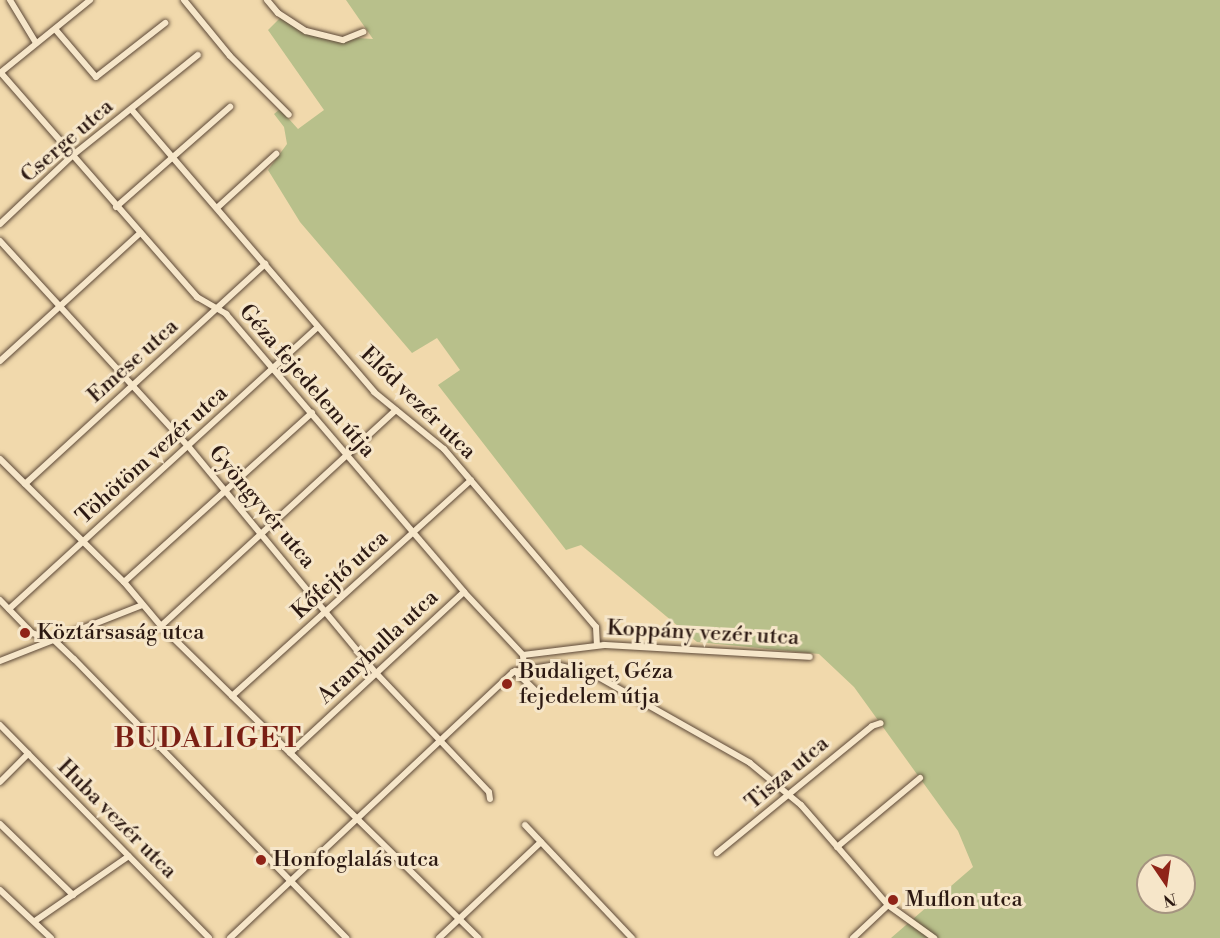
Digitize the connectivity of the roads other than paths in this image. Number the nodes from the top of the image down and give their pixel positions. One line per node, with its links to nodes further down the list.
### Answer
1 (10, 0): 8 (street)
2 (90, 0): 6 (street)
3 (184, 0): 13 (street)
4 (267, 0): 7 (street)
5 (165, 23): 6 (street)
6 (55, 29): 8 (street)
7 (363, 32)
8 (36, 44): 10 (street)
9 (198, 55): 12 (street, Cserge utca)
10 (0, 73): 15 (street, Géza fejedelem útja)
11 (230, 107): 16 (street)
12 (131, 110): 15 (street, Cserge utca); 16 (street, Előd vezér utca)
13 (289, 115)
14 (276, 154): 18 (street)
15 (73, 155): 17 (street, Géza fejedelem útja); 19 (street, Cserge utca)
16 (172, 157): 17 (street); 18 (street, Előd vezér utca)
17 (116, 207): 20 (street, Géza fejedelem útja)
18 (218, 207): 22 (street, Előd vezér utca)
19 (0, 224)
20 (140, 233): 23 (street); 24 (street, Géza fejedelem útja)
21 (0, 241): 23 (street, Gyöngyvér utca)
22 (265, 264): 24 (street, Emese utca); 25 (street, Előd vezér utca)
23 (60, 307): 26 (street); 28 (street, Gyöngyvér utca)
24 (218, 308): 27 (street, Géza fejedelem útja); 28 (street, Emese utca)
25 (318, 327): 27 (street, Töhötöm vezér utca); 29 (street, Előd vezér utca)
26 (0, 361)
27 (273, 369): 30 (street, Géza fejedelem útja); 31 (street, Töhötöm vezér utca)
28 (133, 386): 31 (street, Gyöngyvér utca); 35 (street, Emese utca)
29 (396, 410): 32 (street); 34 (street, Előd vezér utca)
30 (312, 413): 32 (street, Géza fejedelem útja); 36 (street)
31 (188, 446): 36 (street, Gyöngyvér utca); 39 (street, Töhötöm vezér utca)
32 (346, 455): 37 (street, Géza fejedelem útja); 38 (street)
33 (0, 459): 35 (street)
34 (471, 480): 37 (street, Kőfejtő utca); 48 (street, Előd vezér utca)
35 (25, 484): 39 (street)
36 (226, 491): 38 (street, Gyöngyvér utca); 40 (street)
37 (415, 533): 41 (street, Géza fejedelem útja); 45 (street, Kőfejtő utca)
38 (261, 534): 45 (street, Gyöngyvér utca); 46 (street)
39 (84, 542): 40 (street); 44 (street, Töhötöm vezér utca)
40 (124, 582): 43 (street)
41 (464, 592): 49 (street, Géza fejedelem útja); 54 (street, Aranybulla utca)
42 (0, 600): 44 (street)
43 (142, 605): 46 (street); 47 (street)
44 (9, 609): 47 (street)
45 (326, 611): 54 (street, Gyöngyvér utca); 56 (street, Kőfejtő utca)
46 (161, 626): 56 (street)
47 (54, 640): 51 (street); 73 (street)
48 (597, 645): 49 (street, Koppány vezér utca); 50 (street, Koppány vezér utca)
49 (523, 655): 52 (street)
50 (810, 657)
51 (0, 661)
52 (524, 669): 53 (street); 64 (street)
53 (515, 671): 55 (street); 59 (street)
54 (376, 672): 59 (street, Gyöngyvér utca); 60 (street, Aranybulla utca)
55 (537, 692)
56 (232, 696): 60 (street)
57 (881, 723): 64 (street, Tisza utca)
58 (0, 725): 61 (street, Huba vezér utca)
59 (440, 740): 65 (street, Gyöngyvér utca); 66 (street)
60 (290, 753): 66 (street)
61 (28, 754): 63 (street); 72 (street, Huba vezér utca)
62 (920, 778): 70 (street)
63 (0, 782)
64 (792, 795): 70 (street); 71 (street, Tisza utca)
65 (490, 799)
66 (357, 818): 73 (street); 77 (street)
67 (0, 824): 75 (street)
68 (525, 825): 69 (street)
69 (541, 842): 77 (street); 85 (street)
70 (837, 847): 76 (street)
71 (717, 853)
72 (129, 856): 75 (street); 80 (street, Huba vezér utca)
73 (289, 881): 81 (street); 82 (street)
74 (0, 890): 78 (street)
75 (73, 896): 78 (street)
76 (888, 905): 86 (street); 87 (street)
77 (459, 919): 83 (street); 84 (street)
78 (35, 921): 79 (street)
79 (51, 938)
80 (209, 938)
81 (230, 938)
82 (346, 938)
83 (439, 938)
84 (478, 938)
85 (632, 938)
86 (853, 938)
87 (934, 938)

